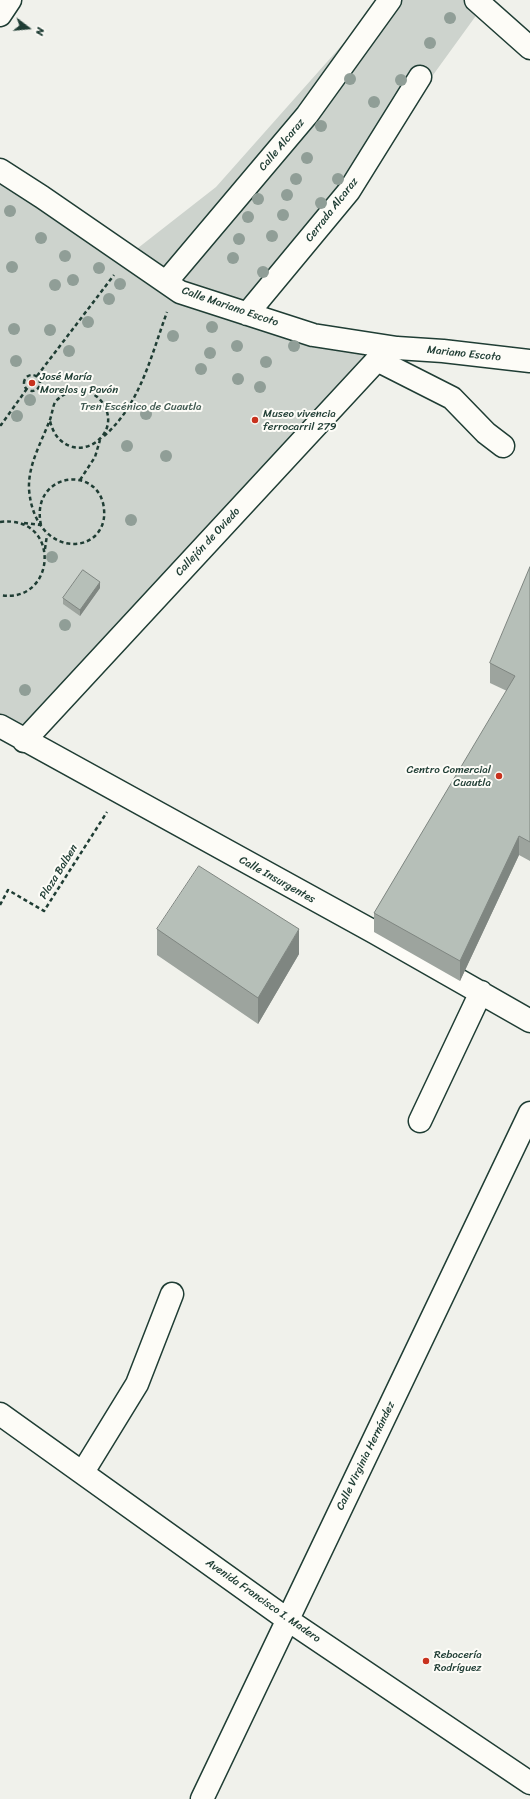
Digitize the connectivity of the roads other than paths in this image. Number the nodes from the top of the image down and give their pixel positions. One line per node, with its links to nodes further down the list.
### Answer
1 (10, 0): 4 (street)
2 (390, 0): 8 (street, Calle Alcaraz)
3 (476, 0): 5 (street)
4 (0, 15)
5 (530, 48)
6 (420, 77): 9 (street, Cerrada Alcaraz)
7 (0, 170): 8 (street, Calle Mariano Escoto)
8 (166, 282): 9 (street, Calle Mariano Escoto)
9 (247, 314): 10 (street, Calle Mariano Escoto)
10 (397, 348): 11 (street, Callejón de Oviedo); 12 (street, Mariano Escoto)
11 (377, 360): 13 (street); 15 (street, Callejón de Oviedo)
12 (530, 361)
13 (503, 446)
14 (0, 726): 15 (street, Calle Insurgentes)
15 (24, 740): 16 (street, Calle Insurgentes)
16 (481, 992): 17 (street, Calle Insurgentes); 19 (street)
17 (530, 1021)
18 (530, 1113): 23 (street, Calle Virginia Hernández)
19 (420, 1121)
20 (172, 1294): 22 (street)
21 (0, 1414): 22 (street, Avenida Francisco I. Madero)
22 (84, 1472): 23 (street, Avenida Francisco I. Madero)
23 (288, 1620): 24 (street, Avenida Francisco I. Madero); 25 (street, Calle Virginia Hernández)
24 (530, 1783)
25 (202, 1799)

